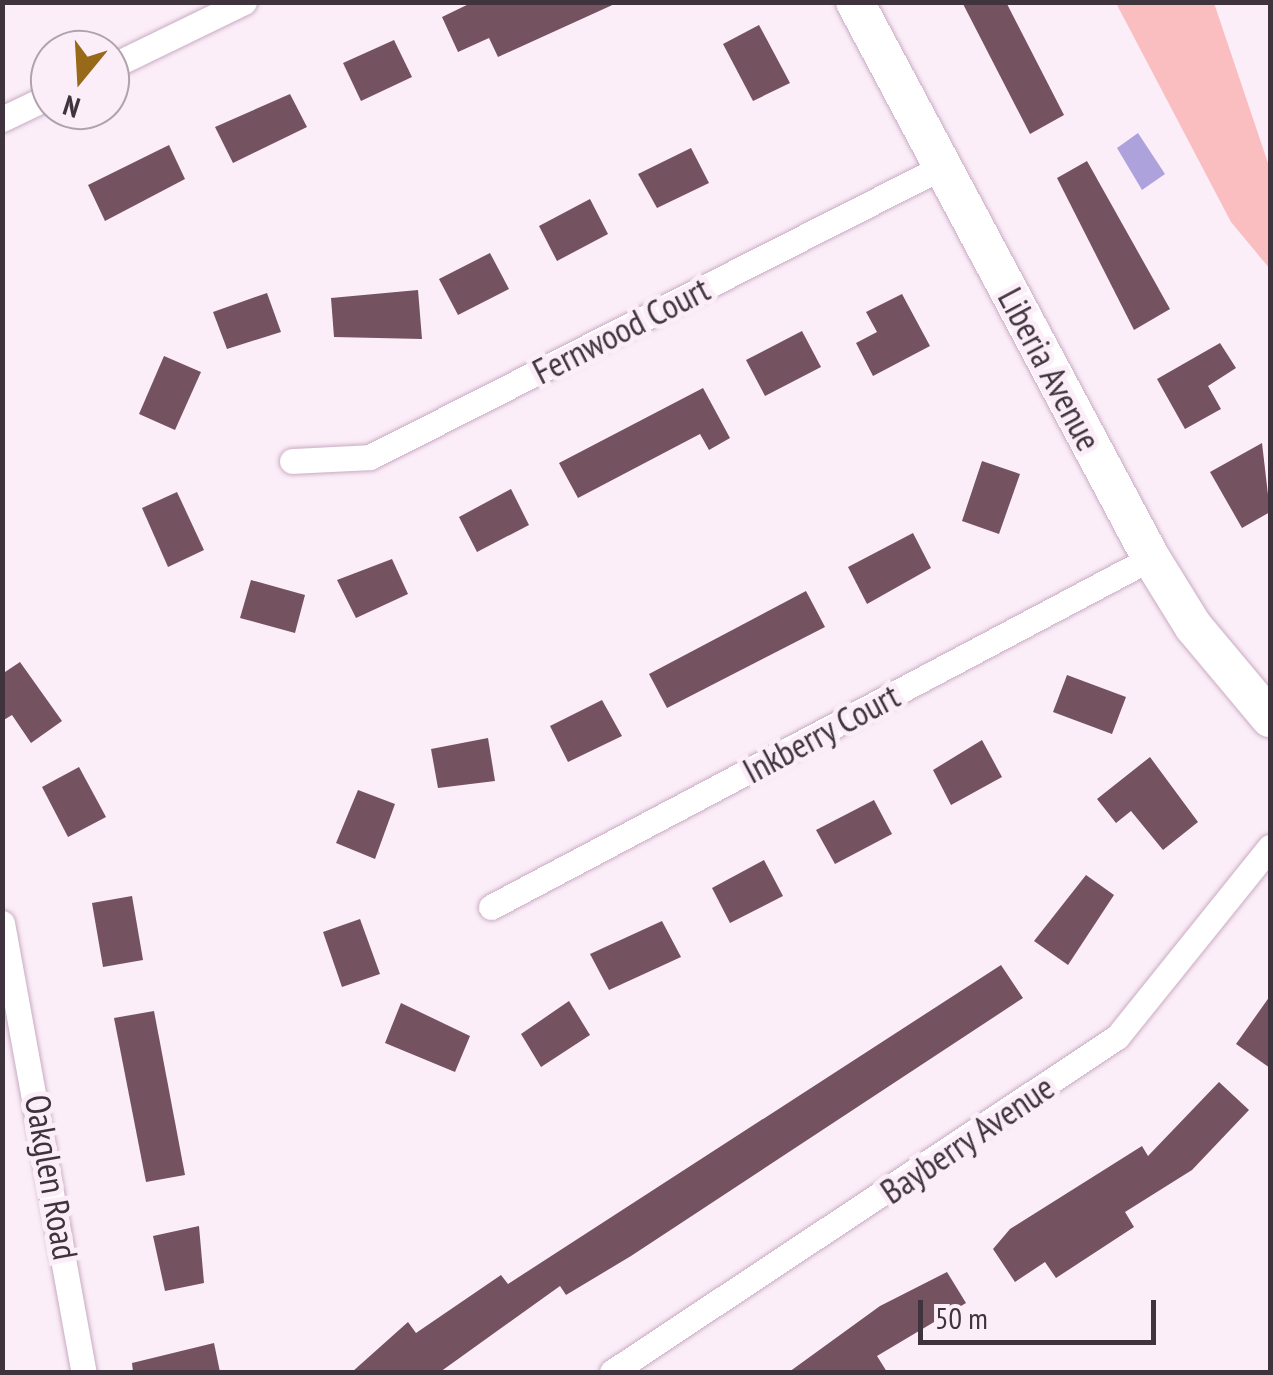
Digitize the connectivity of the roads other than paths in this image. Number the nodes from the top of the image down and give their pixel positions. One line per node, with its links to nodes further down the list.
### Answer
1 (244, 2): 3 (street)
2 (855, 2): 6 (main road, Liberia Avenue)
3 (130, 57)
4 (30, 105): 5 (street)
5 (2, 118)
6 (942, 166): 7 (street, Fernwood Court); 8 (main road, Liberia Avenue)
7 (292, 461)
8 (1151, 558): 9 (main road, Liberia Avenue); 11 (street, Inkberry Court)
9 (1270, 718)
10 (1270, 847): 14 (street, Bayberry Avenue)
11 (491, 907)
12 (2, 923): 13 (street, Oakglen Road)
13 (84, 1372)
14 (612, 1372)

